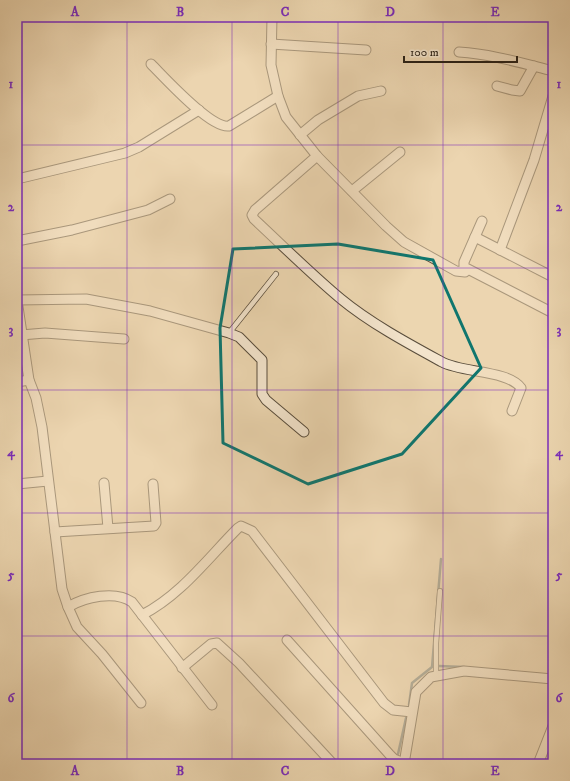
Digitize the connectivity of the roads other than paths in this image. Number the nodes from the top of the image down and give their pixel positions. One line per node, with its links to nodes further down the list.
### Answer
1 (272, 17): 2 (street)
2 (272, 44): 3 (street); 10 (street)
3 (366, 50)
4 (459, 52): 6 (street)
5 (151, 64): 12 (street)
6 (534, 66): 7 (street); 8 (street)
7 (553, 71)
8 (496, 86)
9 (381, 91): 13 (street)
10 (278, 96): 12 (street); 13 (street)
11 (553, 97): 22 (street)
12 (199, 110): 16 (street)
13 (300, 135): 15 (street)
14 (400, 152): 17 (street)
15 (317, 156): 17 (street); 32 (street)
16 (17, 179)
17 (352, 191): 23 (street)
18 (170, 199): 21 (street)
19 (482, 221): 20 (street)
20 (475, 237): 22 (street); 23 (street)
21 (17, 241)
22 (500, 250): 25 (street)
23 (467, 270): 26 (street)
24 (276, 274): 27 (lane)
25 (553, 277)
26 (553, 314)
27 (229, 332): 28 (street); 33 (street)
28 (21, 334): 29 (street); 30 (street)
29 (124, 339)
30 (29, 380): 31 (street); 34 (street)
31 (17, 382)
32 (512, 411)
33 (304, 432)
34 (48, 481): 36 (street); 39 (street)
35 (104, 483): 38 (street)
36 (17, 484)
37 (153, 484): 38 (street)
38 (108, 528): 39 (street)
39 (55, 532): 41 (street)
40 (440, 591): 45 (lane)
41 (68, 607): 42 (street); 47 (street)
42 (142, 615): 44 (street); 49 (street)
43 (287, 640): 51 (street)
44 (182, 668): 48 (street); 52 (street)
45 (436, 675): 46 (street); 49 (street)
46 (553, 679)
47 (141, 704)
48 (212, 705)
49 (412, 712): 51 (street)
50 (553, 726): 53 (street)
51 (404, 763)
52 (333, 764)
53 (538, 764)

